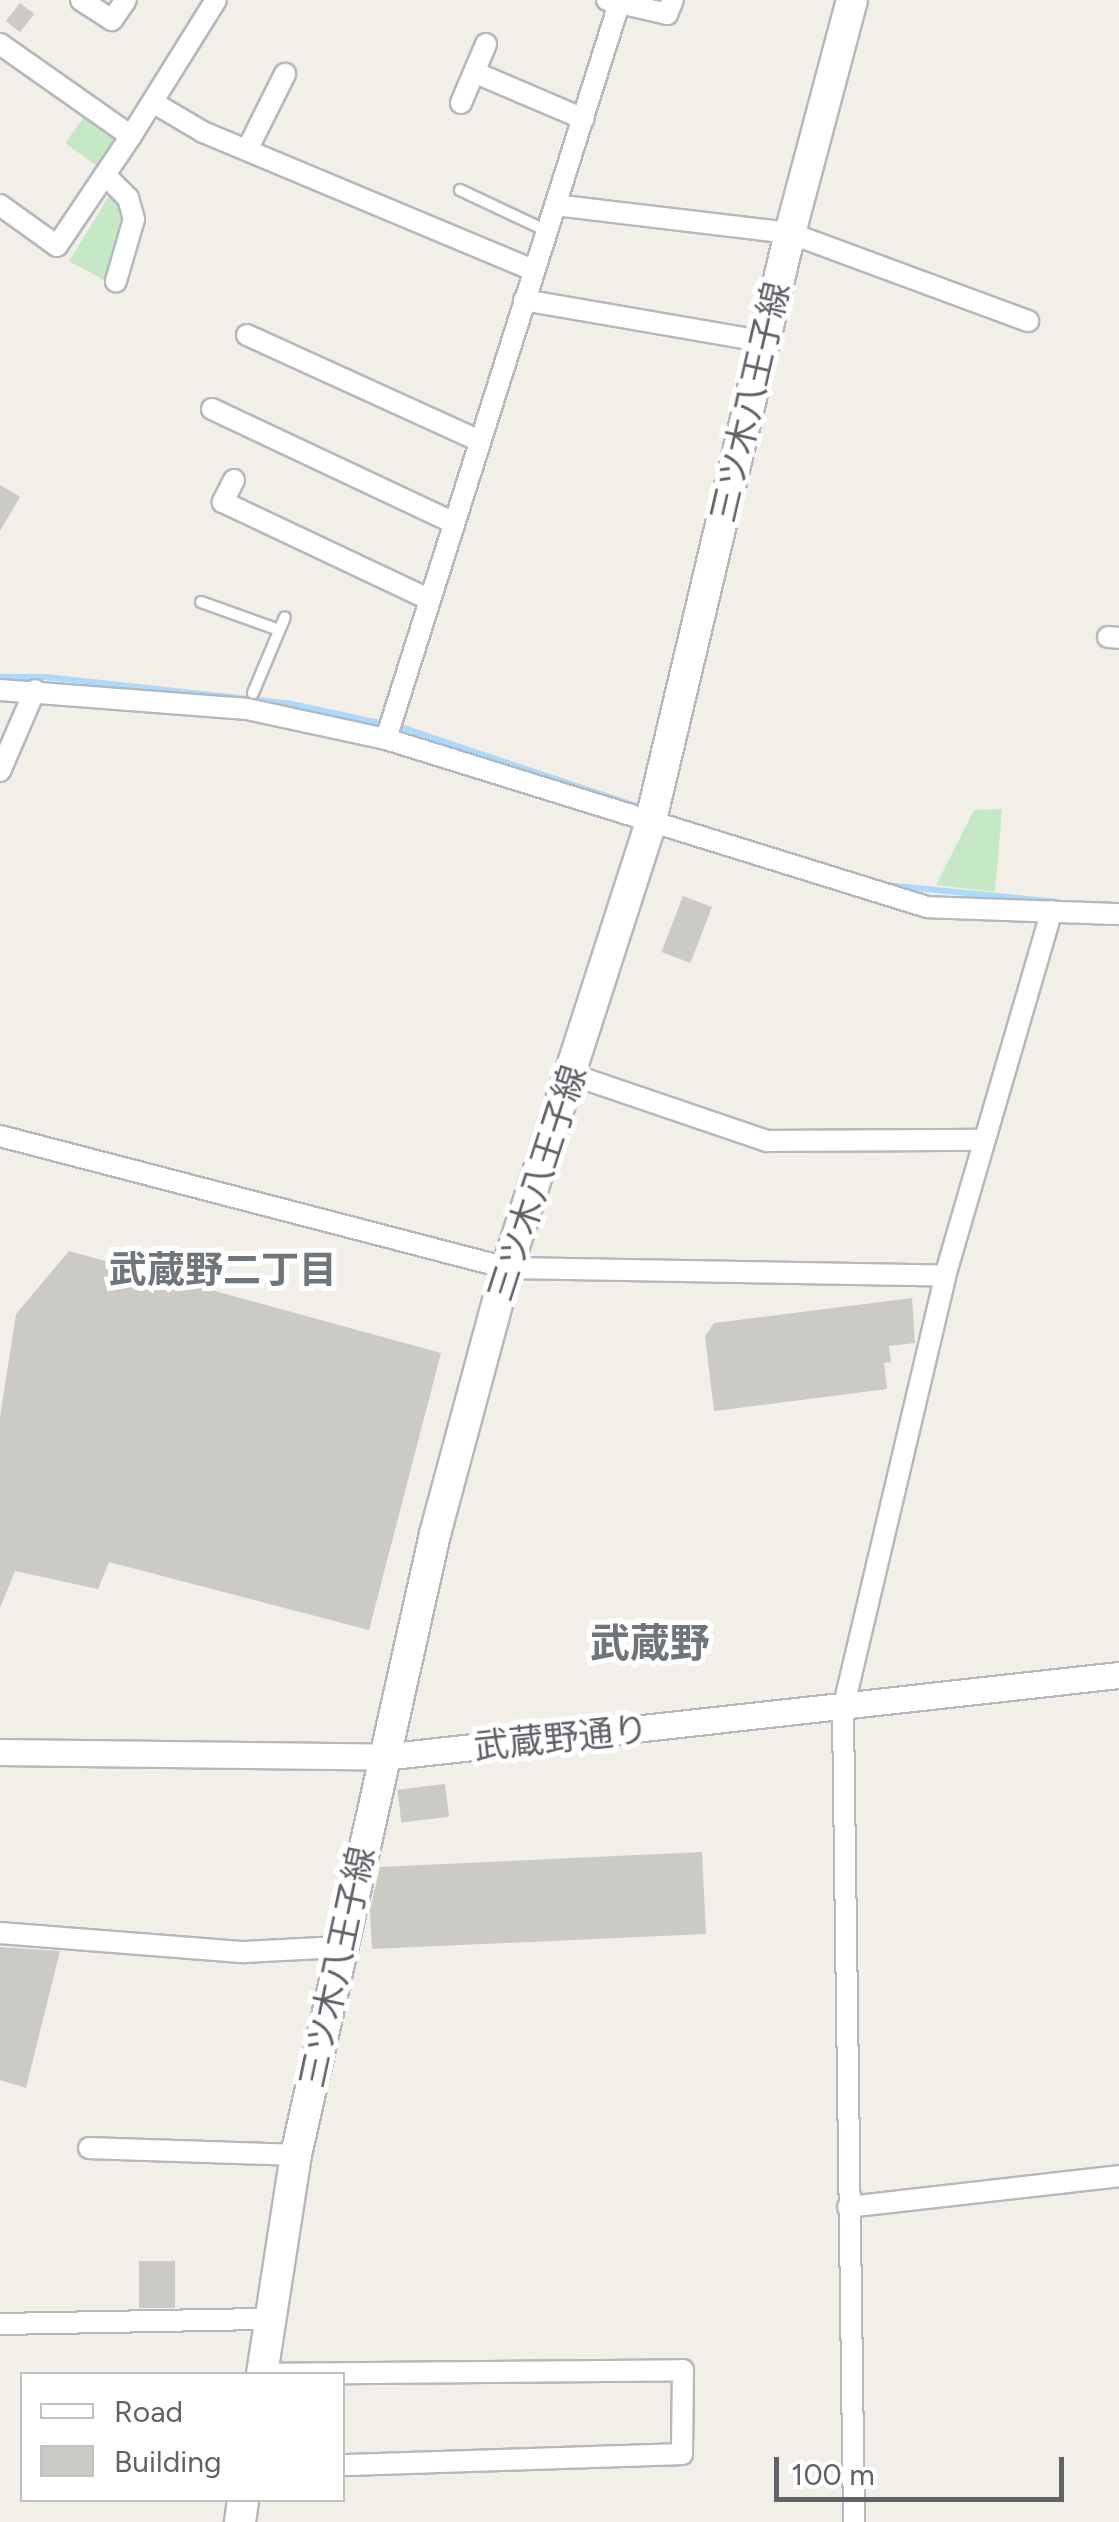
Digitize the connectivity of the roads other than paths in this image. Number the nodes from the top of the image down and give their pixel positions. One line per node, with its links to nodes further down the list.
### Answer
1 (81, 0): 2 (street)
2 (126, 0)
3 (216, 0): 11 (street)
4 (672, 0): 6 (street)
5 (852, 0): 21 (main road, 三ツ木八王子線)
6 (613, 2): 13 (street)
7 (0, 44): 14 (street)
8 (486, 44): 9 (street)
9 (476, 72): 12 (street); 13 (street)
10 (286, 74): 15 (street)
11 (154, 103): 14 (street); 15 (street)
12 (462, 103)
13 (584, 119): 19 (street)
14 (132, 136): 16 (street)
15 (248, 148): 22 (street)
16 (105, 174): 18 (street); 23 (street)
17 (460, 190): 20 (lane)
18 (0, 205)
19 (555, 205): 20 (street); 21 (street)
20 (546, 231): 22 (street)
21 (790, 233): 25 (street); 27 (main road, 三ツ木八王子線)
22 (533, 270): 24 (street)
23 (116, 280)
24 (524, 300): 27 (street); 29 (street)
25 (1028, 321)
26 (247, 336): 29 (street)
27 (766, 342): 41 (main road, 三ツ木八王子線)
28 (212, 408): 31 (street)
29 (477, 440): 31 (street)
30 (234, 480): 32 (street)
31 (452, 522): 32 (street)
32 (428, 599): 39 (street)
33 (201, 602): 35 (lane)
34 (285, 616): 35 (lane)
35 (279, 630): 38 (lane)
36 (0, 690): 37 (street)
37 (35, 690): 38 (street); 40 (street)
38 (249, 702): 39 (street)
39 (389, 730): 41 (street)
40 (0, 771)
41 (650, 824): 42 (street); 44 (main road, 三ツ木八王子線)
42 (1052, 912): 43 (street); 46 (street)
43 (1119, 914)
44 (572, 1075): 46 (street); 47 (main road, 三ツ木八王子線)
45 (0, 1136): 47 (street)
46 (982, 1140): 48 (street)
47 (507, 1268): 48 (street); 52 (main road, 三ツ木八王子線)
48 (945, 1276): 50 (street)
49 (1119, 1675): 50 (street, 武蔵野通り)
50 (843, 1709): 52 (street, 武蔵野通り); 58 (street)
51 (0, 1752): 52 (street, 武蔵野通り)
52 (383, 1756): 54 (main road, 三ツ木八王子線)
53 (0, 1933): 54 (street)
54 (340, 1947): 56 (main road, 三ツ木八王子線)
55 (90, 2148): 56 (street)
56 (296, 2156): 59 (main road, 三ツ木八王子線)
57 (1119, 2176): 58 (street)
58 (848, 2207): 64 (street)
59 (272, 2319): 60 (street); 61 (main road, 三ツ木八王子線)
60 (0, 2324)
61 (262, 2372)
62 (345, 2373): 63 (street)
63 (345, 2465)
64 (854, 2522)

